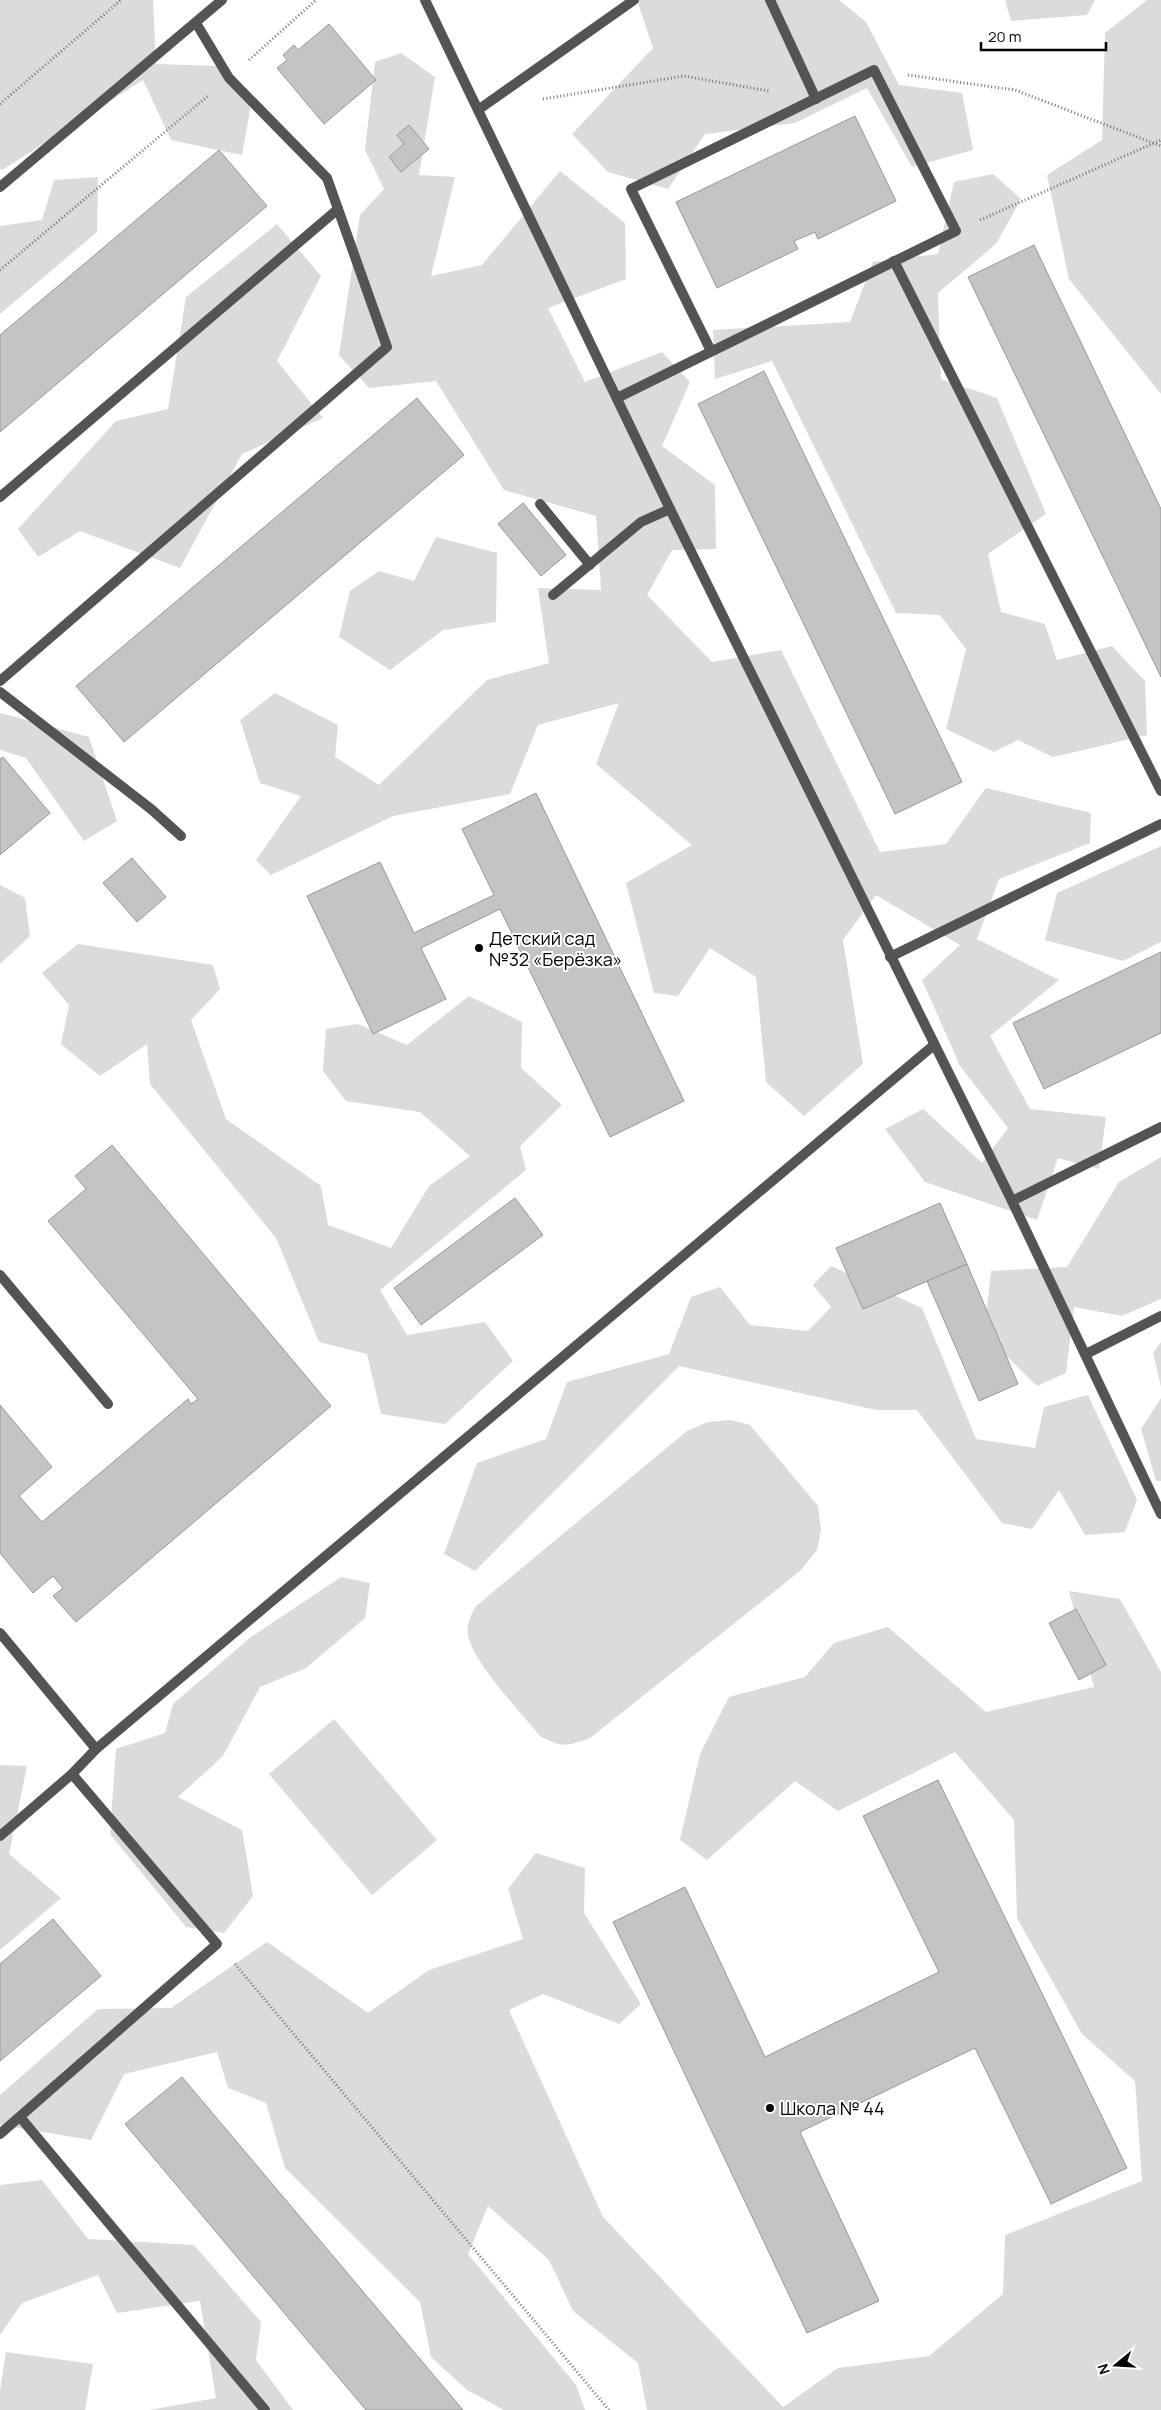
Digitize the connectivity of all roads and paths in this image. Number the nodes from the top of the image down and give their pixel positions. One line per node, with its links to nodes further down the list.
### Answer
1 (121, 0): 12 (path)
2 (222, 0): 7 (street)
3 (316, 0): 9 (path)
4 (426, 0): 13 (street)
5 (634, 0): 13 (street)
6 (770, 0): 10 (street)
7 (196, 23): 9 (street); 17 (street)
8 (874, 70): 10 (street); 15 (path); 19 (street)
9 (229, 78): 18 (street); 21 (path)
10 (816, 99): 11 (path); 22 (street)
11 (537, 100)
12 (0, 104)
13 (478, 110): 23 (street)
14 (1161, 140): 15 (path)
15 (1153, 143): 16 (path); 19 (path)
16 (1161, 146)
17 (0, 187)
18 (338, 209): 24 (street); 29 (street)
19 (956, 230): 20 (street)
20 (894, 261): 22 (street); 31 (street)
21 (0, 270)
22 (711, 351): 23 (street)
23 (617, 398): 26 (street)
24 (0, 496)
25 (540, 504): 27 (street)
26 (670, 509): 27 (street); 34 (street)
27 (590, 565): 28 (street)
28 (553, 595)
29 (0, 681)
30 (0, 692): 33 (street)
31 (1161, 792)
32 (1161, 824): 34 (street)
33 (181, 836)
34 (890, 957): 35 (street)
35 (934, 1045): 37 (street); 44 (street)
36 (1161, 1127): 37 (street)
37 (1012, 1201): 40 (street)
38 (0, 1274): 41 (street)
39 (1161, 1316): 40 (street)
40 (1086, 1354): 42 (street)
41 (108, 1404)
42 (1161, 1514)
43 (0, 1634): 44 (street)
44 (96, 1749): 45 (street)
45 (72, 1774): 46 (street); 47 (street)
46 (0, 1836)
47 (218, 1944): 48 (street); 51 (path)
48 (20, 2117): 49 (street); 50 (street)
49 (0, 2134)
50 (265, 2410)
51 (609, 2410)

